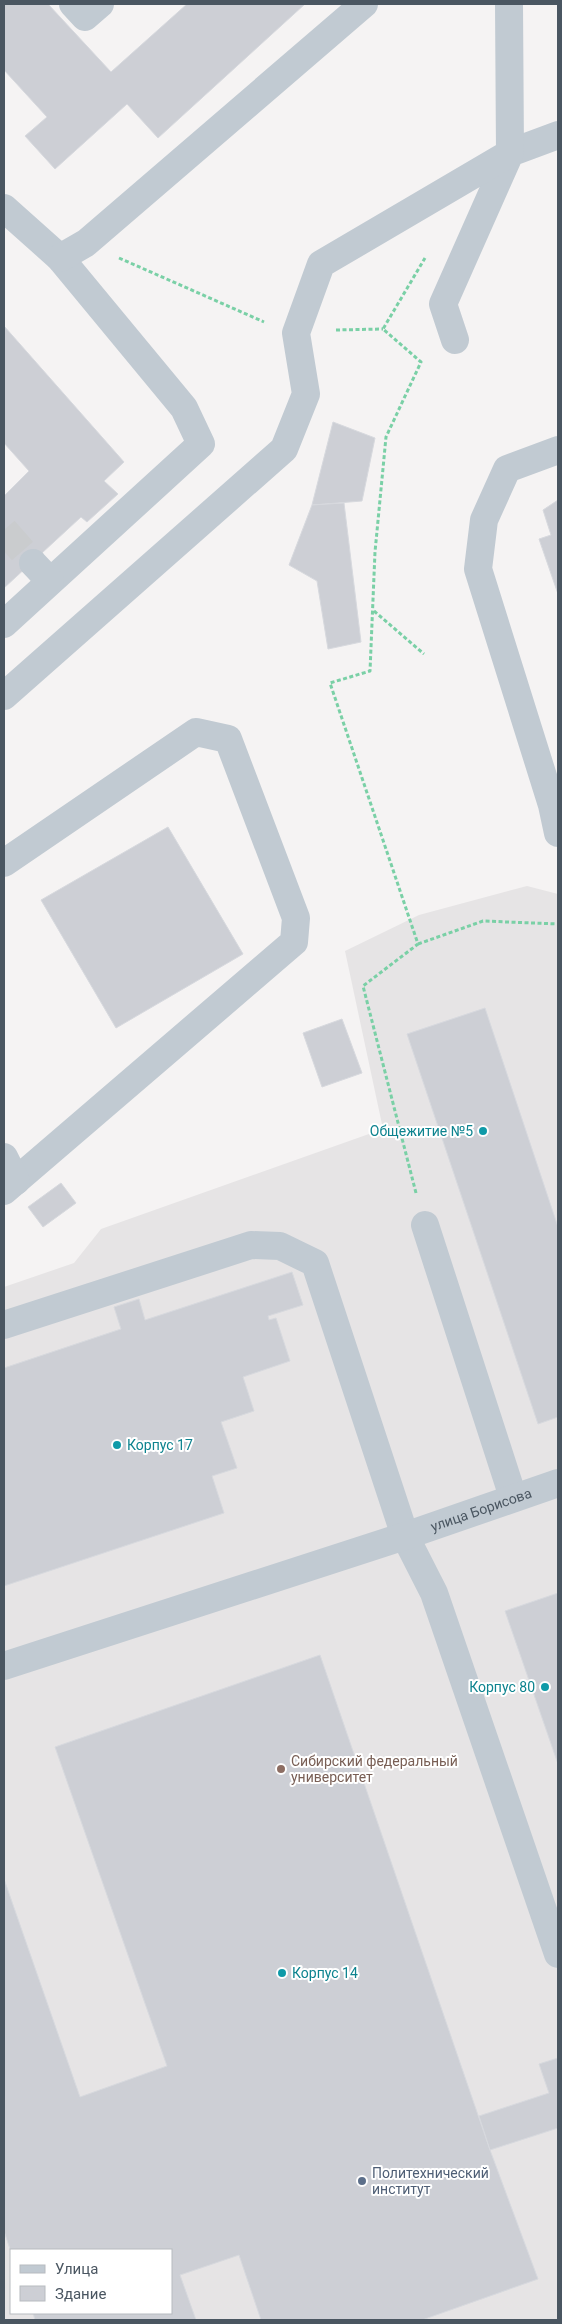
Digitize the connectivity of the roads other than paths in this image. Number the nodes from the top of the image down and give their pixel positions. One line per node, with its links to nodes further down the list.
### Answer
1 (73, 4): 2 (street)
2 (100, 4)
3 (364, 4): 8 (street)
4 (509, 4): 6 (street)
5 (558, 134): 6 (street)
6 (510, 153): 9 (street); 12 (street)
7 (4, 208): 8 (street)
8 (60, 258): 11 (street)
9 (455, 340)
10 (558, 450): 13 (street)
11 (4, 624)
12 (4, 696)
13 (558, 833)
14 (4, 863): 15 (street)
15 (8, 1176)
16 (425, 1225): 19 (street)
17 (4, 1324): 20 (street)
18 (558, 1483): 19 (street, улица Борисова)
19 (512, 1497): 20 (street, улица Борисова)
20 (405, 1536): 21 (street, улица Борисова); 22 (street)
21 (4, 1666)
22 (558, 1954)

